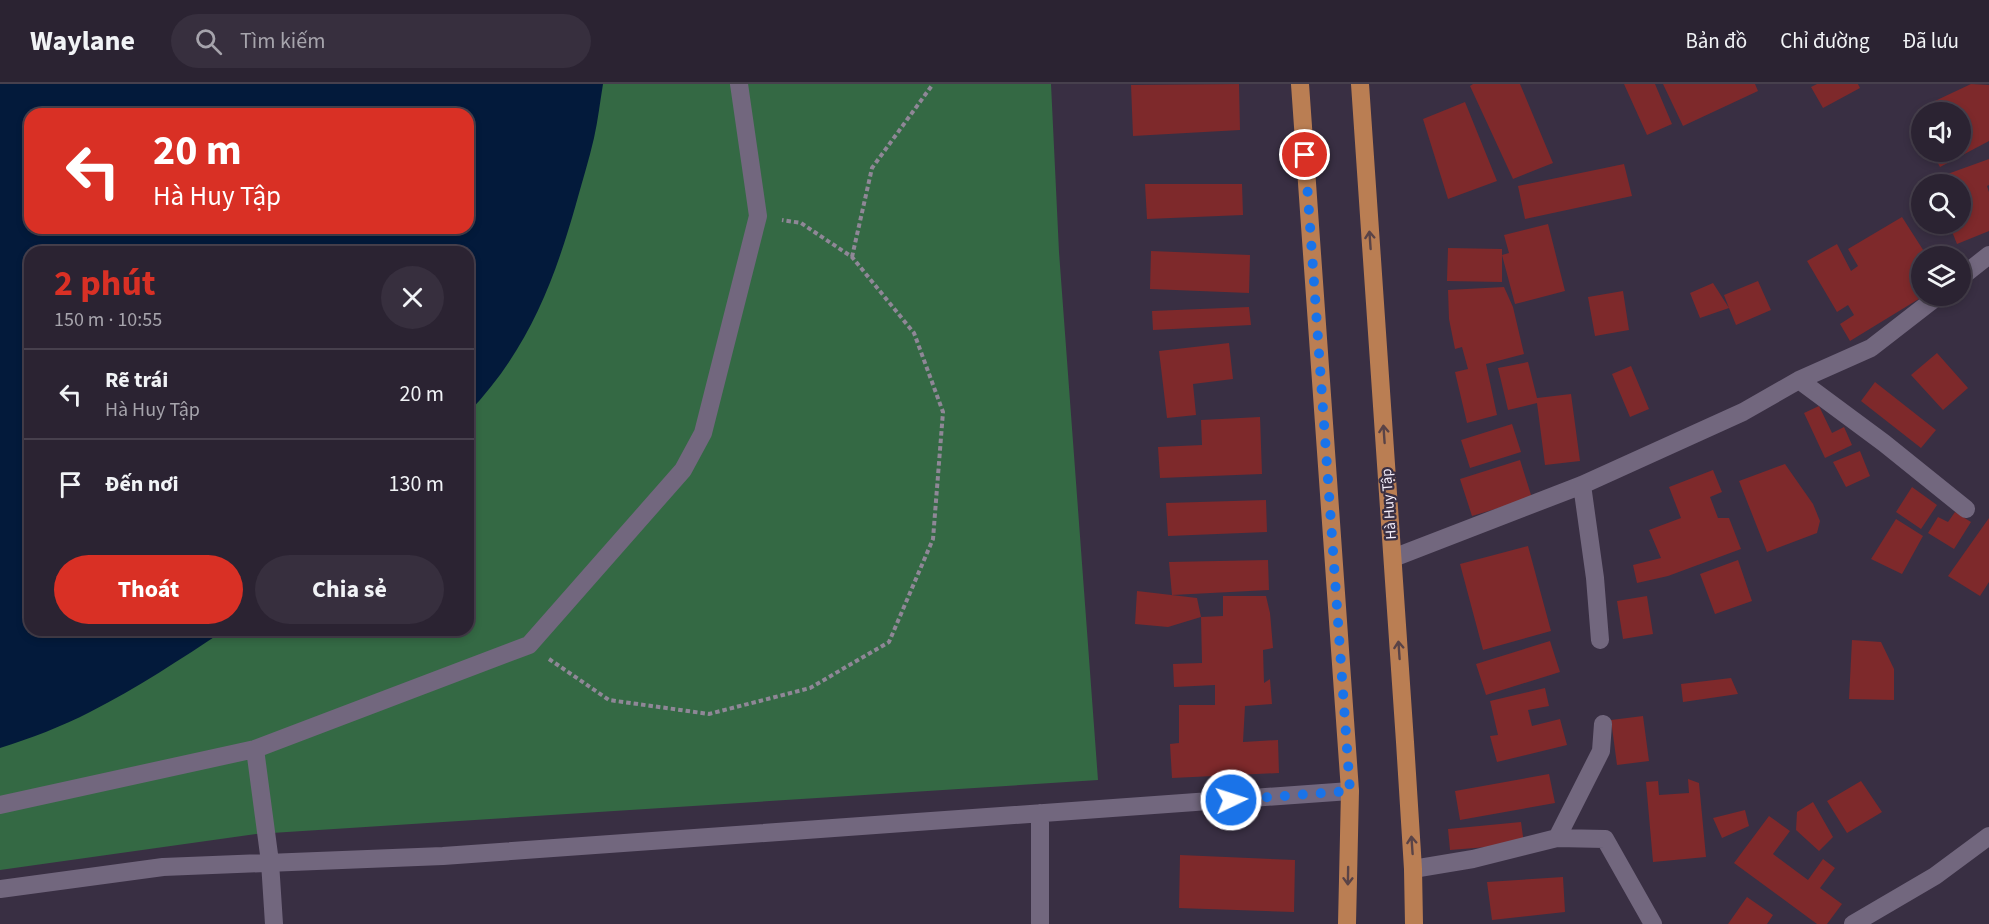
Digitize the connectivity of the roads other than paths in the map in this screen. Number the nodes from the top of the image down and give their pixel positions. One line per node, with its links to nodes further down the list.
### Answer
1 (738, 84): 13 (street)
2 (1300, 84): 14 (main road)
3 (1360, 84): 10 (main road, Hà Huy Tập, one-way to 3)
4 (1989, 255): 5 (street)
5 (1971, 269)
6 (1925, 306): 7 (street)
7 (1799, 380): 8 (street); 9 (street)
8 (1582, 484): 10 (street); 11 (street)
9 (1966, 509)
10 (1393, 558): 20 (main road, Hà Huy Tập, one-way to 10)
11 (1600, 640)
12 (1603, 724): 18 (street)
13 (255, 749): 15 (street); 19 (street)
14 (1350, 791): 16 (street); 24 (main road, one-way to 24)
15 (0, 805)
16 (1040, 813): 19 (street); 23 (street)
17 (1989, 836): 27 (street)
18 (1557, 838): 20 (street); 26 (street)
19 (270, 862): 21 (street); 22 (street)
20 (1413, 869): 25 (main road, Hà Huy Tập)
21 (0, 889)
22 (274, 924)
23 (1040, 924)
24 (1347, 924)
25 (1414, 924)
26 (1653, 924)
27 (1853, 924)

